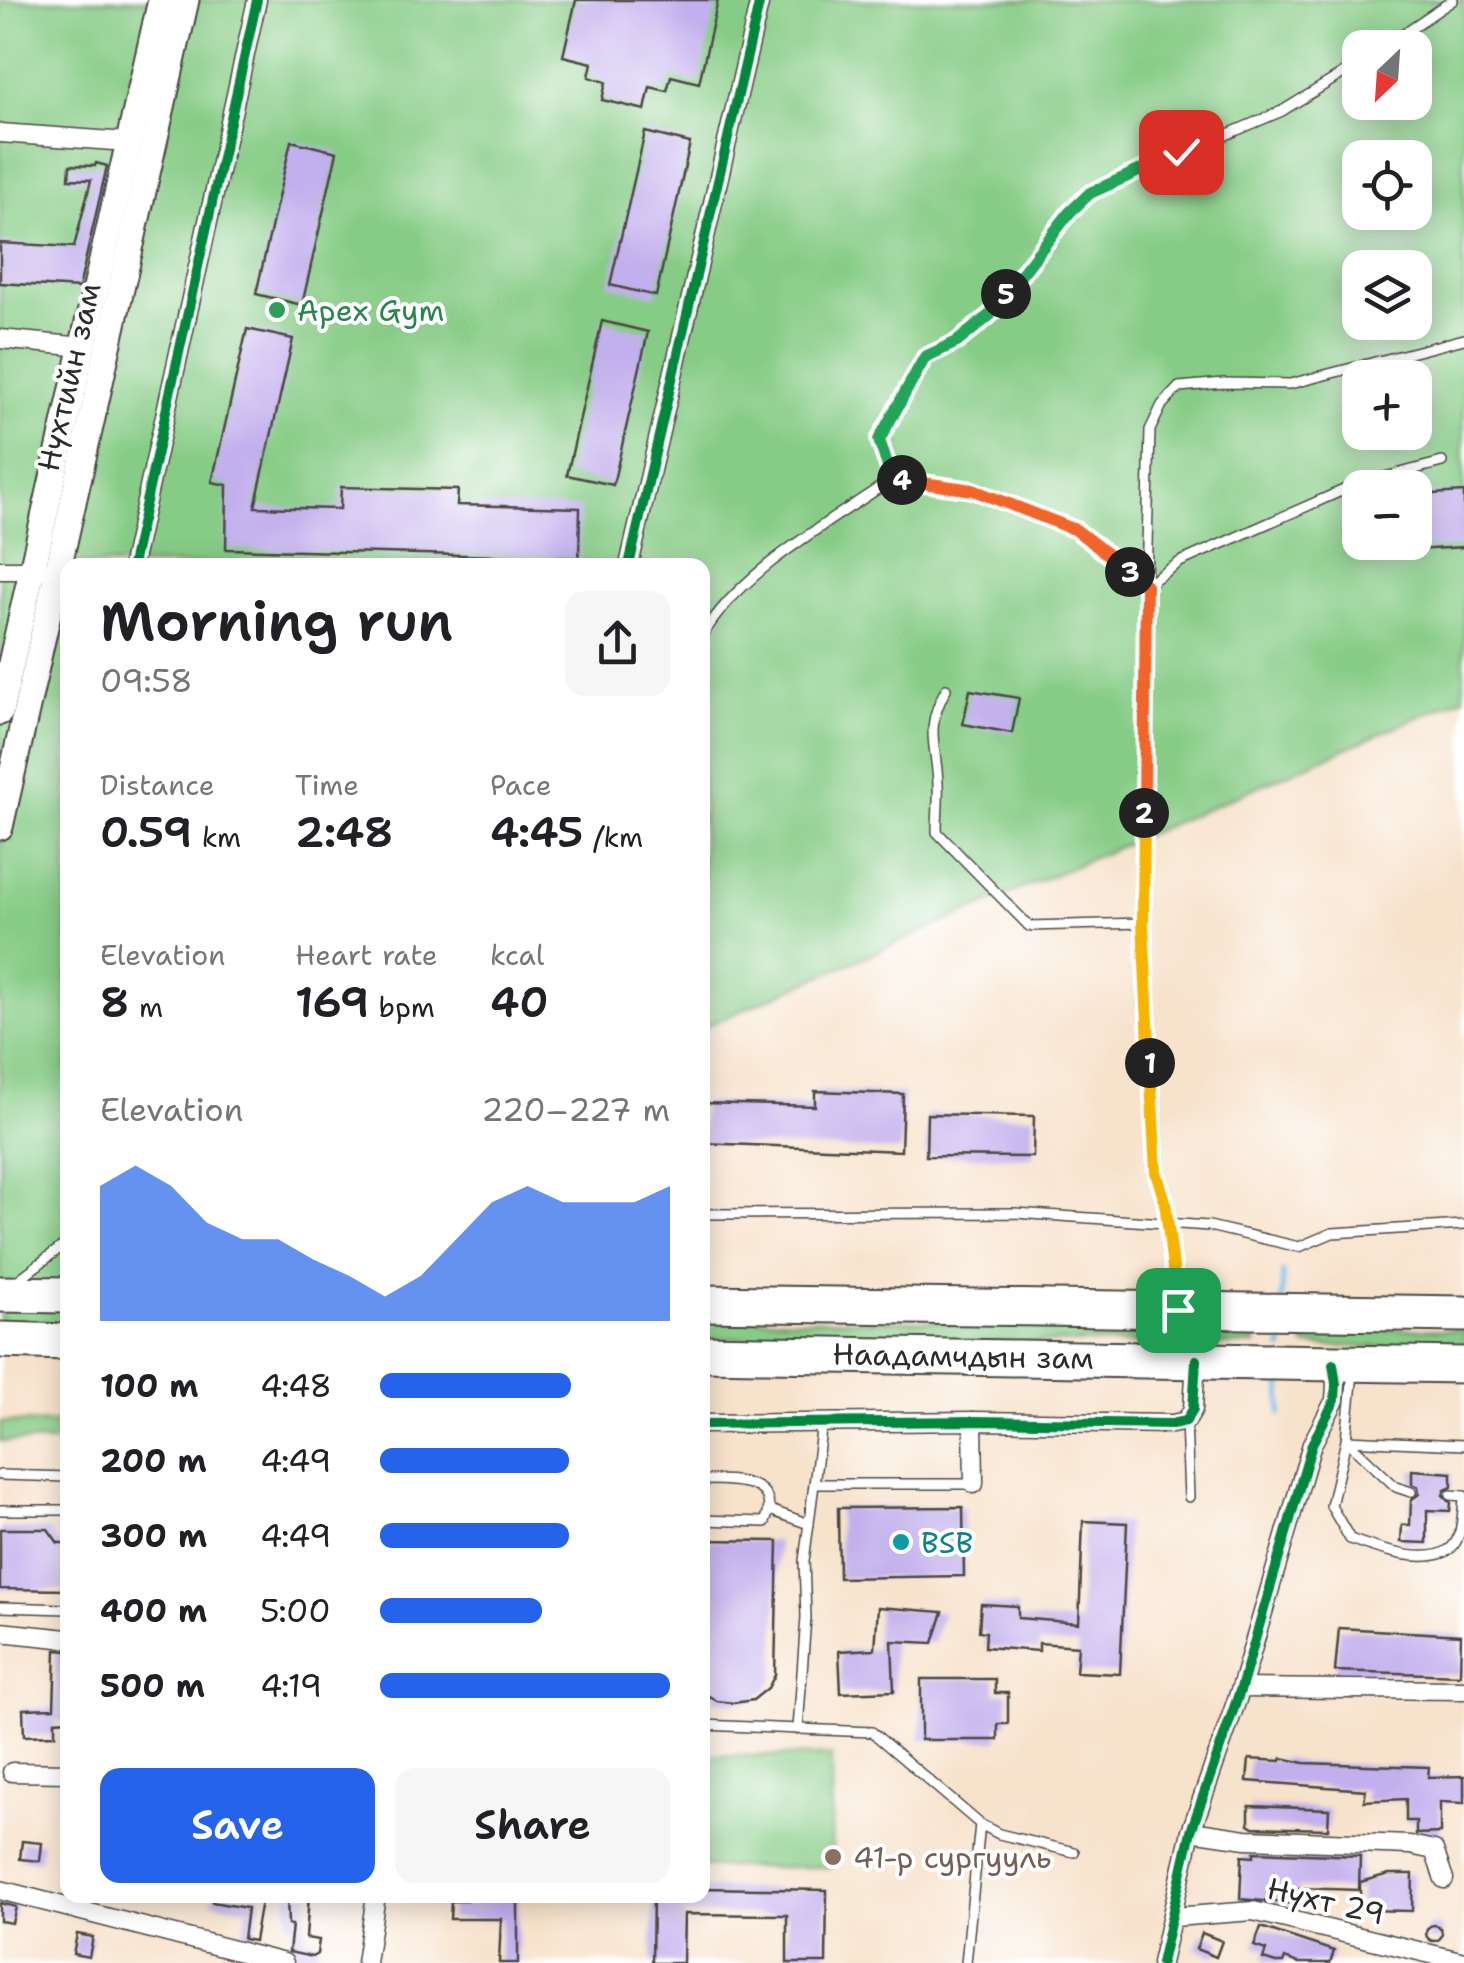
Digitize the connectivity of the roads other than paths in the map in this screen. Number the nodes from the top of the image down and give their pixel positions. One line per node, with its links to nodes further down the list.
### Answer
1 (161, 0): 9 (main road, Нүхтийн зам)
2 (186, 0): 18 (main road, Нүхтийн зам)
3 (257, 0): 15 (street)
4 (760, 0): 16 (street)
5 (1452, 0): 6 (lane)
6 (1408, 30)
7 (1342, 73): 14 (lane)
8 (0, 132): 9 (street)
9 (128, 142): 12 (main road, Нүхтийн зам)
10 (0, 339): 12 (street)
11 (1464, 339): 19 (lane)
12 (84, 347): 18 (main road, Нүхтийн зам)
13 (1442, 462): 19 (lane)
14 (892, 478): 19 (lane); 20 (lane)
15 (134, 558)
16 (631, 558)
17 (0, 570): 18 (street)
18 (52, 571): 22 (main road, Нүхтийн зам); 23 (main road, Нүхтийн зам)
19 (1146, 585): 24 (lane)
20 (710, 623)
21 (946, 689): 24 (lane)
22 (0, 712)
23 (0, 828)
24 (1143, 923): 26 (lane)
25 (710, 1214): 26 (lane)
26 (1166, 1224): 27 (lane); 32 (lane)
27 (1464, 1225)
28 (60, 1248): 29 (lane)
29 (0, 1294): 30 (highway)
30 (60, 1295)
31 (710, 1303): 32 (highway, Наадамчдын зам)
32 (1178, 1310): 33 (highway, Наадамчдын зам)
33 (1464, 1314)
34 (0, 1340): 35 (highway)
35 (60, 1342)
36 (710, 1352): 37 (highway, Наадамчдын зам)
37 (1196, 1360): 38 (highway, Наадамчдын зам); 40 (street)
38 (1330, 1364): 39 (highway, Наадамчдын зам); 44 (lane); 64 (street)
39 (1464, 1365)
40 (1186, 1420): 41 (street); 53 (lane)
41 (973, 1421): 42 (street); 50 (street)
42 (822, 1423): 43 (street); 49 (lane)
43 (710, 1424)
44 (1346, 1440): 45 (lane); 51 (lane); 54 (lane)
45 (1464, 1445)
46 (0, 1475): 47 (lane)
47 (60, 1477)
48 (710, 1480): 57 (lane)
49 (814, 1484): 50 (lane); 59 (lane)
50 (974, 1484)
51 (1411, 1492)
52 (1451, 1495): 54 (lane)
53 (1190, 1497)
54 (1464, 1498)
55 (0, 1510): 56 (lane)
56 (60, 1510)
57 (770, 1510): 58 (lane); 59 (lane)
58 (710, 1520)
59 (809, 1524): 67 (lane)
60 (0, 1607): 61 (lane)
61 (60, 1608)
62 (0, 1632): 63 (street)
63 (60, 1638)
64 (1241, 1688): 65 (street); 71 (street)
65 (1464, 1690)
66 (710, 1725): 67 (lane)
67 (798, 1729): 70 (lane)
68 (12, 1772): 69 (street)
69 (60, 1773)
70 (980, 1824): 72 (lane); 80 (lane)
71 (1191, 1830): 73 (street); 76 (street)
72 (1074, 1852)
73 (1444, 1879)
74 (0, 1890): 78 (street)
75 (375, 1903): 79 (street)
76 (1174, 1918): 77 (street, Нүхт 29); 81 (street)
77 (1464, 1962)
78 (284, 1963)
79 (366, 1963)
80 (966, 1963)
81 (1161, 1963)

